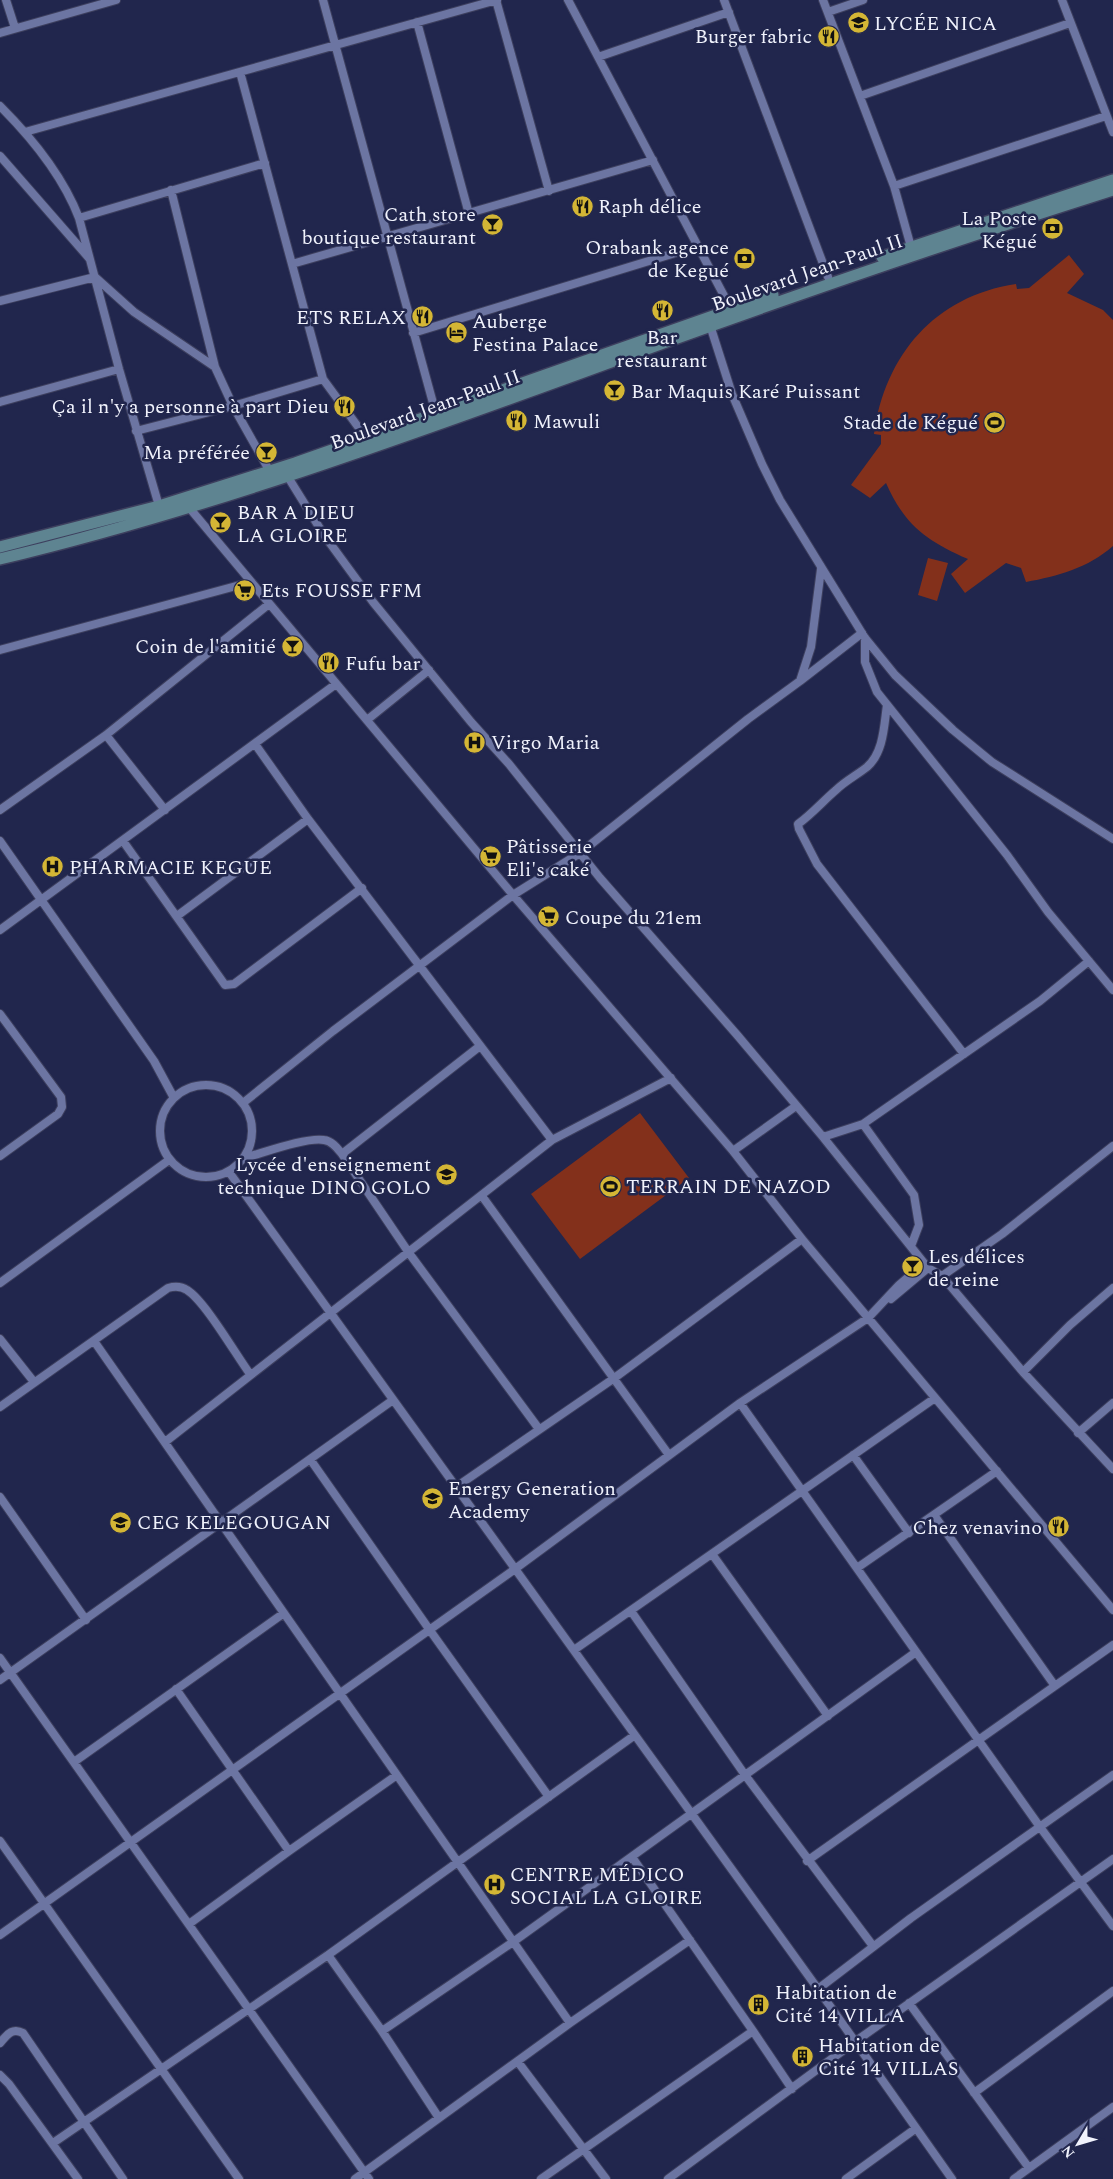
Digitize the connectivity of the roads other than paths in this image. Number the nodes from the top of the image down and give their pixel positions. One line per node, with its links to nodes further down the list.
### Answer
1 (6, 0): 14 (street)
2 (116, 0): 14 (street)
3 (323, 0): 16 (street)
4 (497, 0): 12 (street); 31 (street)
5 (568, 0): 17 (street)
6 (724, 0): 10 (street)
7 (823, 0): 11 (street)
8 (862, 0): 11 (street)
9 (1062, 0): 13 (street)
10 (729, 12): 17 (street); 40 (street)
11 (828, 12): 19 (street)
12 (417, 22): 16 (street); 32 (street)
13 (1070, 23): 19 (street); 21 (street)
14 (15, 28): 15 (street)
15 (0, 33)
16 (336, 45): 18 (street); 34 (street)
17 (598, 57): 25 (street)
18 (240, 72): 22 (street); 26 (street)
19 (860, 96): 28 (street)
20 (0, 106): 22 (street)
21 (1106, 116): 23 (street); 28 (street)
22 (25, 132): 33 (street)
23 (1113, 132)
24 (0, 156): 37 (street)
25 (653, 160): 31 (street); 35 (street)
26 (265, 163): 29 (street); 38 (street)
27 (1113, 180): 36 (main road, Boulevard Jean-Paul II)
28 (894, 186): 36 (street)
29 (170, 190): 33 (street); 45 (street)
30 (1113, 190): 43 (main road, Boulevard Jean-Paul II)
31 (549, 191): 32 (street)
32 (469, 214): 34 (street)
33 (79, 218): 37 (street)
34 (387, 237): 38 (street); 44 (street)
35 (698, 246): 42 (street); 44 (street)
36 (912, 247): 40 (main road, Boulevard Jean-Paul II)
37 (90, 260): 39 (street)
38 (292, 264): 47 (street)
39 (95, 277): 41 (street); 45 (street); 46 (street)
40 (828, 277): 42 (main road, Boulevard Jean-Paul II)
41 (1, 298)
42 (731, 309): 43 (main road, Boulevard Jean-Paul II)
43 (709, 322): 50 (main road, Boulevard Jean-Paul II); 54 (main road, Boulevard Jean-Paul II); 59 (street)
44 (413, 333): 50 (street)
45 (215, 366): 49 (street)
46 (118, 369): 48 (street); 51 (street)
47 (323, 379): 49 (street); 52 (street)
48 (0, 402)
49 (233, 406): 51 (street); 53 (street)
50 (436, 414): 52 (main road, Boulevard Jean-Paul II)
51 (136, 431): 56 (street)
52 (367, 439): 53 (main road, Boulevard Jean-Paul II)
53 (269, 470): 55 (main road, Boulevard Jean-Paul II)
54 (288, 477): 55 (main road, Boulevard Jean-Paul II); 64 (street)
55 (186, 503): 56 (main road, Boulevard Jean-Paul II); 58 (main road, Boulevard Jean-Paul II); 60 (street)
56 (159, 506): 57 (main road, Boulevard Jean-Paul II)
57 (0, 547)
58 (0, 558)
59 (821, 569): 62 (street); 65 (street)
60 (251, 582): 61 (street); 63 (street)
61 (269, 604): 66 (street); 69 (street)
62 (863, 635): 65 (street); 67 (street); 74 (street)
63 (0, 650)
64 (429, 670): 68 (street); 77 (street)
65 (800, 681): 77 (street)
66 (336, 684): 68 (street); 70 (street)
67 (887, 705): 83 (street); 88 (street)
68 (367, 720): 79 (street)
69 (106, 735): 71 (street); 72 (street)
70 (256, 744): 72 (street); 73 (street)
71 (0, 810)
72 (165, 810): 76 (street)
73 (308, 819): 78 (street); 81 (street)
74 (1113, 839)
75 (0, 841): 80 (street)
76 (123, 841): 80 (street); 81 (street)
77 (580, 853): 79 (street); 92 (street)
78 (362, 888): 81 (street); 84 (street)
79 (513, 895): 84 (street); 89 (street)
80 (40, 899): 82 (street); 90 (street)
81 (177, 916)
82 (0, 930)
83 (1089, 962): 85 (street); 88 (street)
84 (420, 966): 87 (street); 91 (street)
85 (1113, 990)
86 (0, 1014): 99 (street)
87 (480, 1046): 95 (street); 98 (street)
88 (964, 1054): 93 (street)
89 (671, 1078): 95 (street); 97 (street)
90 (174, 1098): 91 (street); 101 (street)
91 (242, 1103): 100 (street)
92 (796, 1106): 94 (street); 97 (street)
93 (863, 1124): 94 (street); 105 (street)
94 (823, 1137): 105 (street)
95 (552, 1140): 103 (street)
96 (1113, 1146): 108 (street)
97 (733, 1151): 104 (street)
98 (342, 1154): 100 (street); 106 (street)
99 (0, 1156)
100 (244, 1158): 102 (street)
101 (169, 1160): 102 (street); 109 (street)
102 (229, 1172): 111 (street)
103 (482, 1196): 106 (street); 117 (street)
104 (802, 1239): 112 (street); 117 (street)
105 (910, 1246): 107 (street)
106 (409, 1253): 111 (street); 124 (street)
107 (927, 1267): 108 (street); 112 (street)
108 (942, 1276): 115 (street)
109 (0, 1283)
110 (1113, 1288): 115 (street)
111 (330, 1313): 116 (street); 120 (street)
112 (868, 1318): 119 (street); 121 (street)
113 (0, 1339): 118 (street)
114 (94, 1341): 116 (street); 118 (street); 126 (street)
115 (1023, 1372): 125 (street)
116 (250, 1374): 126 (street)
117 (613, 1379): 124 (street); 127 (street)
118 (34, 1382): 123 (street)
119 (935, 1398): 128 (street); 131 (street)
120 (393, 1400): 129 (street); 132 (street)
121 (740, 1403): 127 (street); 133 (street)
122 (1113, 1403): 125 (street)
123 (0, 1407)
124 (539, 1429): 132 (street)
125 (1078, 1433): 130 (street)
126 (165, 1442): 136 (street)
127 (669, 1455): 140 (street)
128 (853, 1455): 133 (street); 137 (street)
129 (310, 1459): 136 (street); 145 (street)
130 (1113, 1469)
131 (997, 1471): 135 (street); 141 (street)
132 (456, 1487): 140 (street)
133 (802, 1490): 138 (street); 139 (street)
134 (0, 1497): 144 (street)
135 (934, 1515): 137 (street); 152 (street)
136 (221, 1524): 143 (street); 144 (street)
137 (909, 1533): 139 (street)
138 (712, 1554): 142 (street); 155 (street)
139 (857, 1568): 148 (street)
140 (515, 1569): 145 (street); 147 (street)
141 (1113, 1610)
142 (631, 1611): 147 (street); 161 (street)
143 (284, 1613): 153 (street); 154 (street)
144 (86, 1620): 150 (street)
145 (429, 1629): 154 (street); 163 (street)
146 (1113, 1645): 152 (street)
147 (574, 1650): 156 (street)
148 (916, 1652): 155 (street); 157 (street)
149 (0, 1658): 150 (street)
150 (10, 1672): 151 (street); 158 (street)
151 (0, 1680)
152 (1055, 1686): 157 (street)
153 (176, 1689): 158 (street); 159 (street)
154 (340, 1693): 159 (street); 162 (street)
155 (828, 1716): 161 (street)
156 (635, 1735): 163 (street); 164 (street)
157 (978, 1740): 165 (street); 171 (street)
158 (74, 1762): 167 (street)
159 (233, 1770): 167 (street); 168 (street)
160 (1113, 1774): 165 (street)
161 (745, 1775): 164 (street); 171 (street)
162 (397, 1776): 168 (street); 172 (street)
163 (549, 1797): 172 (street)
164 (692, 1814): 169 (street); 182 (street)
165 (1040, 1827): 173 (street); 180 (street)
166 (0, 1841): 174 (street)
167 (130, 1842): 174 (street); 175 (street)
168 (289, 1850): 175 (street)
169 (632, 1857): 178 (street); 179 (street)
170 (1113, 1859): 173 (street)
171 (807, 1860): 180 (street)
172 (458, 1863): 179 (street); 181 (street)
173 (1081, 1882): 176 (street); 184 (street)
174 (45, 1904): 177 (street); 192 (street)
175 (189, 1924): 185 (street)
176 (1113, 1926)
177 (0, 1935)
178 (690, 1940): 186 (street); 188 (street)
179 (513, 1942): 186 (street); 187 (street)
180 (873, 1946): 182 (street)
181 (328, 1955): 185 (street); 187 (street)
182 (818, 1989): 189 (street)
183 (1113, 1991): 195 (street)
184 (909, 2004): 189 (street); 195 (street)
185 (248, 2008): 192 (street); 203 (street)
186 (570, 2023): 191 (street)
187 (382, 2031): 197 (street)
188 (753, 2031): 194 (street); 201 (street)
189 (856, 2041): 194 (street); 199 (street)
190 (0, 2043): 198 (street)
191 (518, 2062): 197 (street); 201 (street)
192 (162, 2070): 198 (street); 206 (street)
193 (0, 2075): 200 (street)
194 (792, 2089): 210 (street)
195 (974, 2093): 202 (street)
196 (1113, 2107): 202 (street)
197 (439, 2118): 203 (street)
198 (84, 2123): 200 (street); 205 (street)
199 (915, 2129): 211 (street); 212 (street)
200 (53, 2143): 204 (street)
201 (584, 2148): 208 (street); 209 (street)
202 (1029, 2168): 213 (street)
203 (367, 2176): 207 (street)
204 (78, 2179)
205 (123, 2179)
206 (239, 2179)
207 (355, 2179)
208 (541, 2179)
209 (606, 2179)
210 (668, 2179)
211 (846, 2179)
212 (952, 2179)
213 (1014, 2179)

